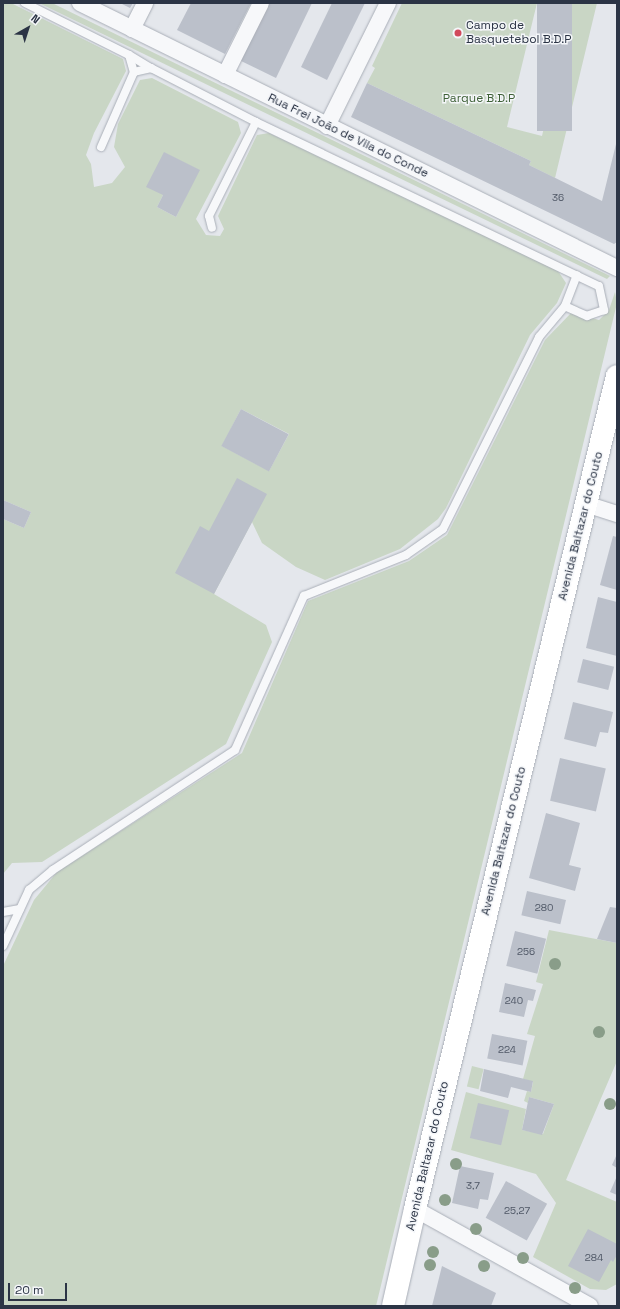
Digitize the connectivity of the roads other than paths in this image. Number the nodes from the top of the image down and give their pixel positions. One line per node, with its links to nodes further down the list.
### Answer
1 (25, 3): 7 (lane)
2 (80, 3): 6 (street, Rua Frei João de Vila do Conde)
3 (145, 3): 6 (street)
4 (261, 3): 10 (street)
5 (388, 3): 12 (street)
6 (132, 29): 10 (street, Rua Frei João de Vila do Conde)
7 (128, 55): 8 (lane); 9 (lane)
8 (151, 68): 9 (lane); 11 (lane)
9 (134, 72): 13 (lane)
10 (225, 75): 12 (street, Rua Frei João de Vila do Conde)
11 (256, 122): 14 (lane); 16 (lane)
12 (327, 126): 15 (street, Rua Frei João de Vila do Conde)
13 (101, 147)
14 (212, 228)
15 (617, 268)
16 (577, 276): 17 (lane); 17 (lane)
17 (565, 306): 21 (lane)
18 (617, 376): 19 (main road, Avenida Baltazar do Couto)
19 (586, 504): 20 (street); 24 (main road, Avenida Baltazar do Couto)
20 (617, 514)
21 (20, 909): 22 (lane); 23 (lane)
22 (3, 912)
23 (3, 946)
24 (415, 1209): 25 (main road, Avenida Baltazar do Couto); 26 (street)
25 (393, 1306)
26 (590, 1306)

